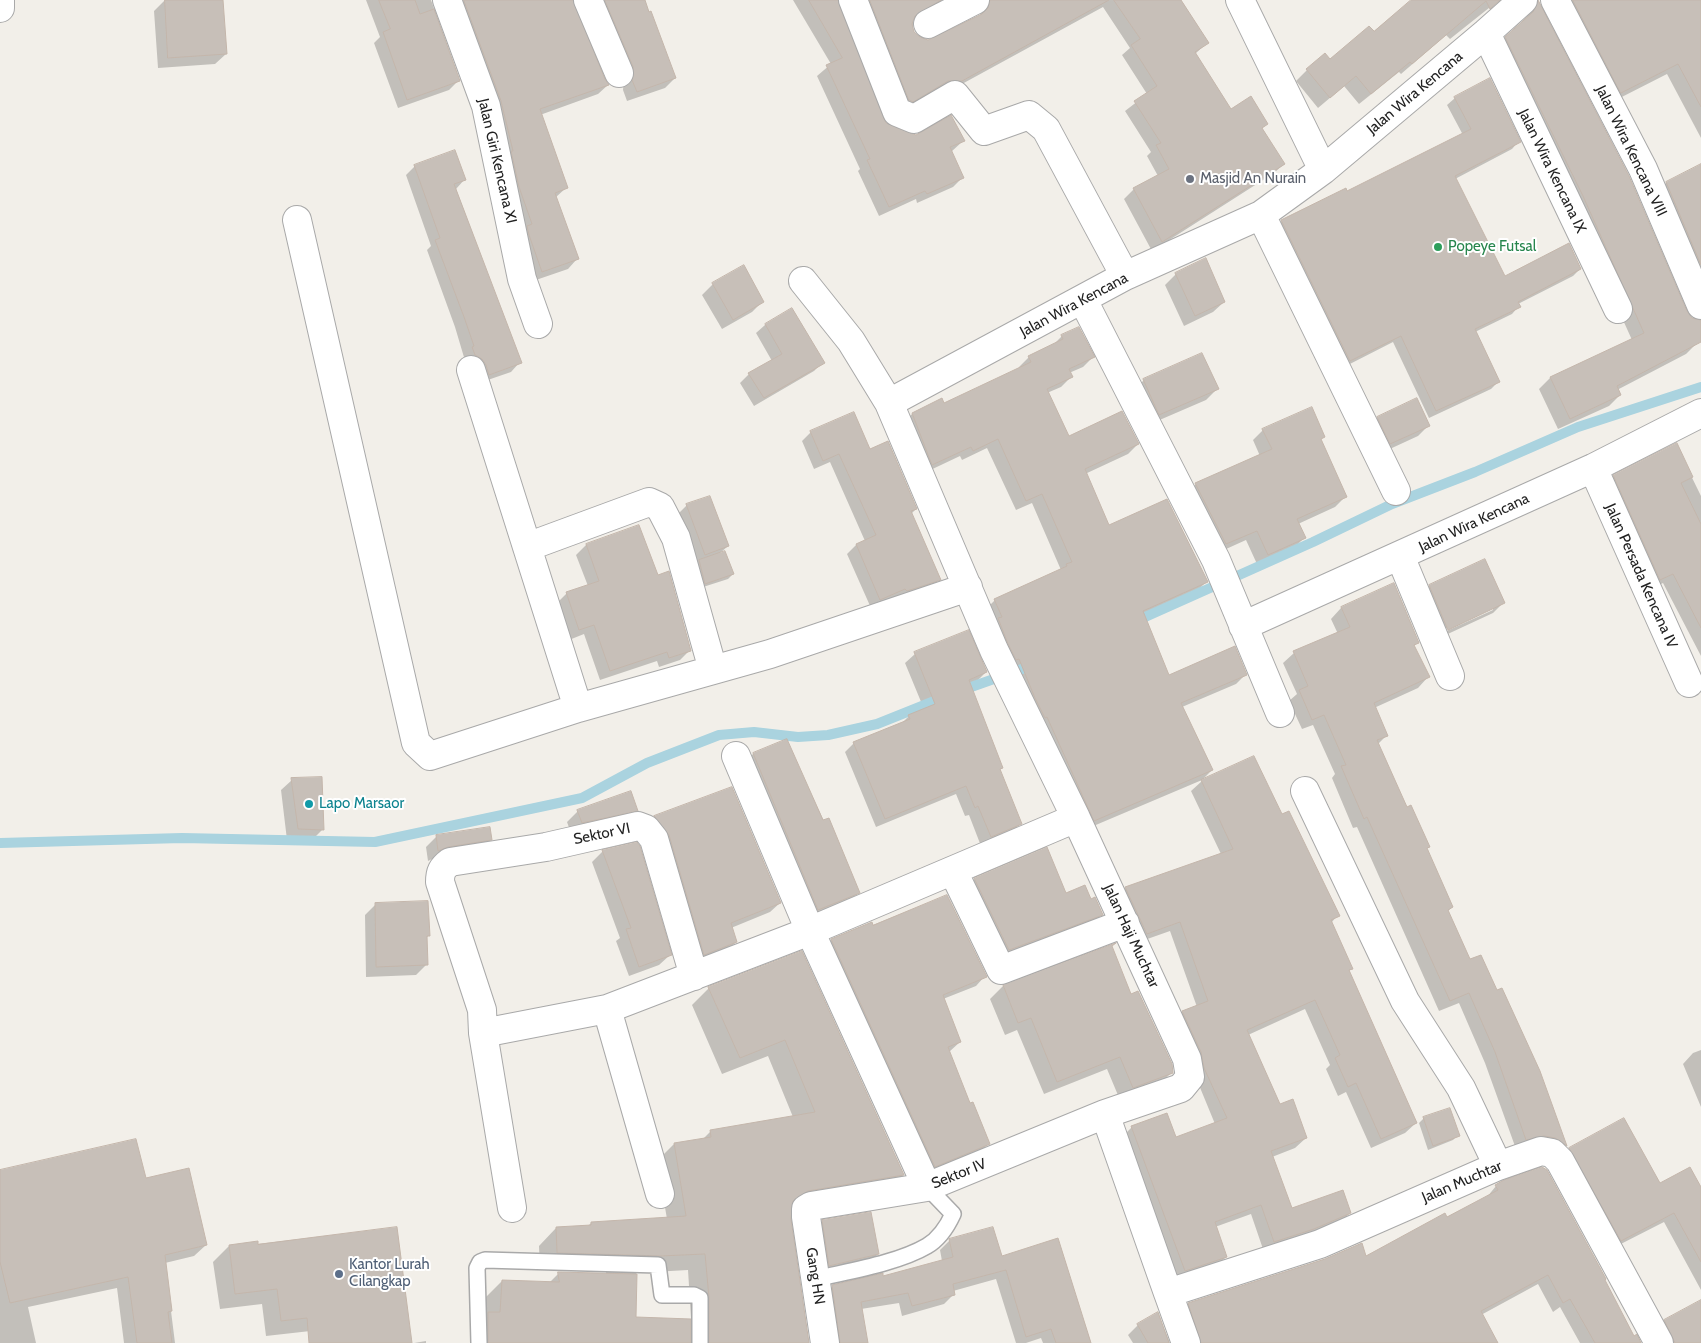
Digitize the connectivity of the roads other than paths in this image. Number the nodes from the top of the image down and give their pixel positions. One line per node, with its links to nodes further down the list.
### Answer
1 (0, 0): 9 (street)
2 (447, 0): 21 (street, Jalan Giri Kencana XI)
3 (588, 0): 12 (street)
4 (853, 0): 16 (street)
5 (975, 0): 10 (street)
6 (1240, 0): 13 (street)
7 (1523, 0): 11 (street, Jalan Wira Kencana)
8 (1555, 0): 19 (street, Jalan Wira Kencana VIII)
9 (0, 8)
10 (928, 24)
11 (1486, 33): 13 (street, Jalan Wira Kencana); 20 (street, Jalan Wira Kencana IX)
12 (619, 73)
13 (1323, 170): 14 (street, Jalan Wira Kencana)
14 (1261, 215): 16 (street, Jalan Wira Kencana); 26 (street)
15 (297, 220): 34 (street)
16 (1125, 276): 18 (street, Jalan Wira Kencana)
17 (803, 281): 23 (street)
18 (1084, 300): 23 (street, Jalan Wira Kencana); 30 (street)
19 (1701, 305)
20 (1618, 309)
21 (538, 324)
22 (471, 370): 27 (street)
23 (889, 403): 29 (street)
24 (1701, 413): 25 (street, Jalan Wira Kencana)
25 (1593, 468): 28 (street, Jalan Wira Kencana); 33 (street, Jalan Persada Kencana IV)
26 (1396, 491)
27 (527, 547): 31 (street); 34 (street)
28 (1400, 556): 30 (street, Jalan Wira Kencana); 32 (street)
29 (968, 587): 31 (street); 38 (street, Jalan Haji Muchtar)
30 (1243, 626): 35 (street)
31 (713, 670): 34 (street)
32 (1450, 676)
33 (1689, 683)
34 (578, 708)
35 (1280, 713)
36 (736, 756): 41 (street)
37 (1304, 791): 46 (street)
38 (1076, 818): 39 (street); 40 (street, Jalan Haji Muchtar)
39 (953, 871): 40 (street); 41 (street)
40 (1125, 923): 45 (street, Jalan Haji Muchtar)
41 (810, 931): 42 (street); 47 (street)
42 (694, 976): 43 (street); 44 (street, Sektor VI)
43 (607, 1009): 44 (street); 48 (street)
44 (483, 1033): 49 (street)
45 (1105, 1114): 47 (street, Sektor IV); 52 (street)
46 (1498, 1166): 52 (street, Jalan Muchtar); 57 (street, Jalan Muchtar)
47 (927, 1187): 50 (street, Sektor IV); 51 (lane)
48 (660, 1194)
49 (512, 1208)
50 (806, 1209): 51 (street, Gang HN)
51 (816, 1279): 55 (street, Gang HN)
52 (1168, 1293): 56 (street)
53 (479, 1343): 54 (lane)
54 (700, 1343)
55 (825, 1343)
56 (1186, 1343)
57 (1659, 1343)

